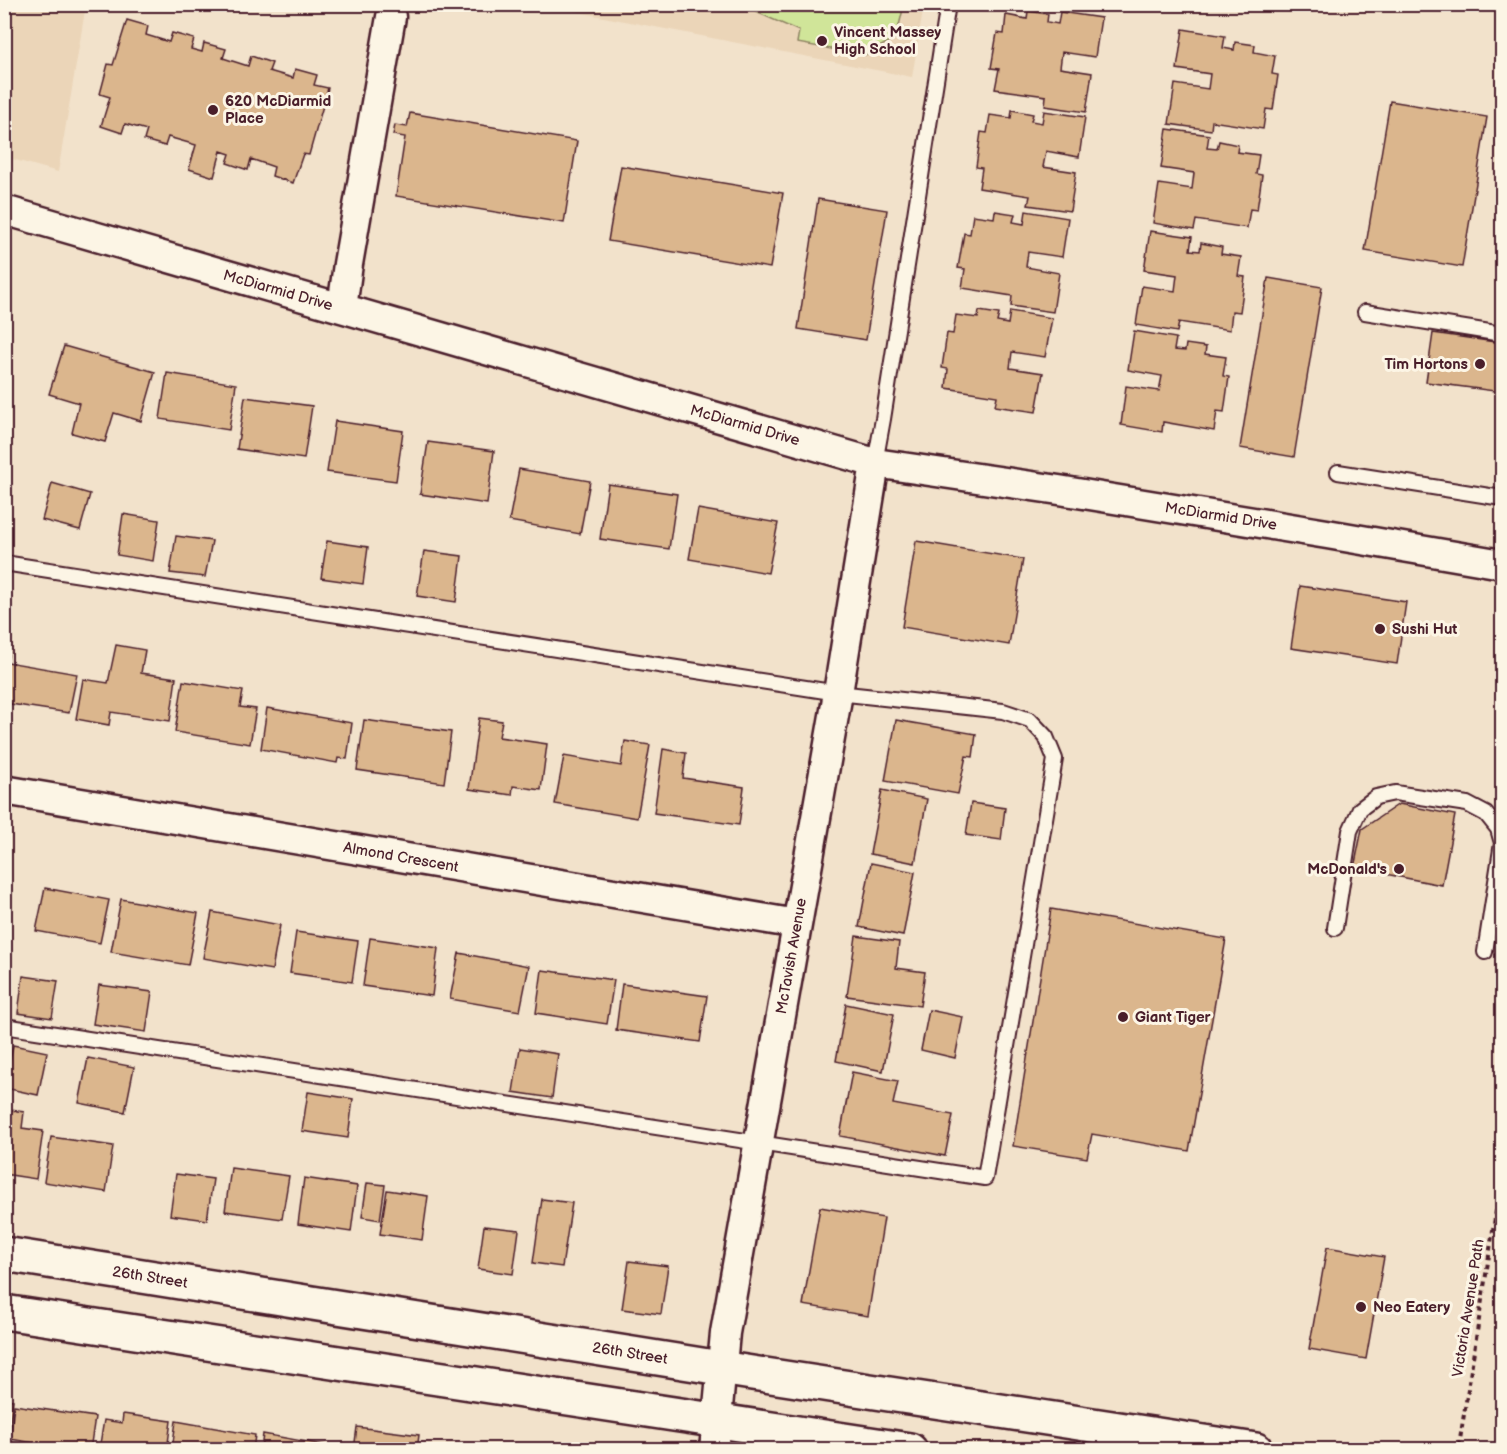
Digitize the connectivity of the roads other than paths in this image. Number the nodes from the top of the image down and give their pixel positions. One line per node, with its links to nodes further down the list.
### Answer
1 (948, 4): 7 (lane)
2 (391, 17): 4 (street)
3 (4, 210): 4 (street, McDiarmid Drive)
4 (342, 308): 7 (street, McDiarmid Drive)
5 (1365, 312): 6 (lane)
6 (1503, 334)
7 (875, 463): 11 (street, McDiarmid Drive); 12 (street, McTavish Avenue)
8 (1338, 472): 9 (lane)
9 (1503, 498)
10 (4, 563): 12 (lane)
11 (1503, 564)
12 (838, 693): 14 (street, McTavish Avenue); 18 (lane)
13 (4, 790): 14 (street, Almond Crescent)
14 (797, 924): 18 (street, McTavish Avenue)
15 (1335, 928): 16 (lane)
16 (1485, 951)
17 (4, 1026): 18 (lane)
18 (758, 1143): 21 (street, McTavish Avenue)
19 (4, 1254): 21 (street, 26th Street)
20 (4, 1312): 22 (street)
21 (722, 1368): 22 (street, McTavish Avenue); 24 (street, 26th Street)
22 (716, 1434): 23 (street)
23 (910, 1449)
24 (1256, 1449)

